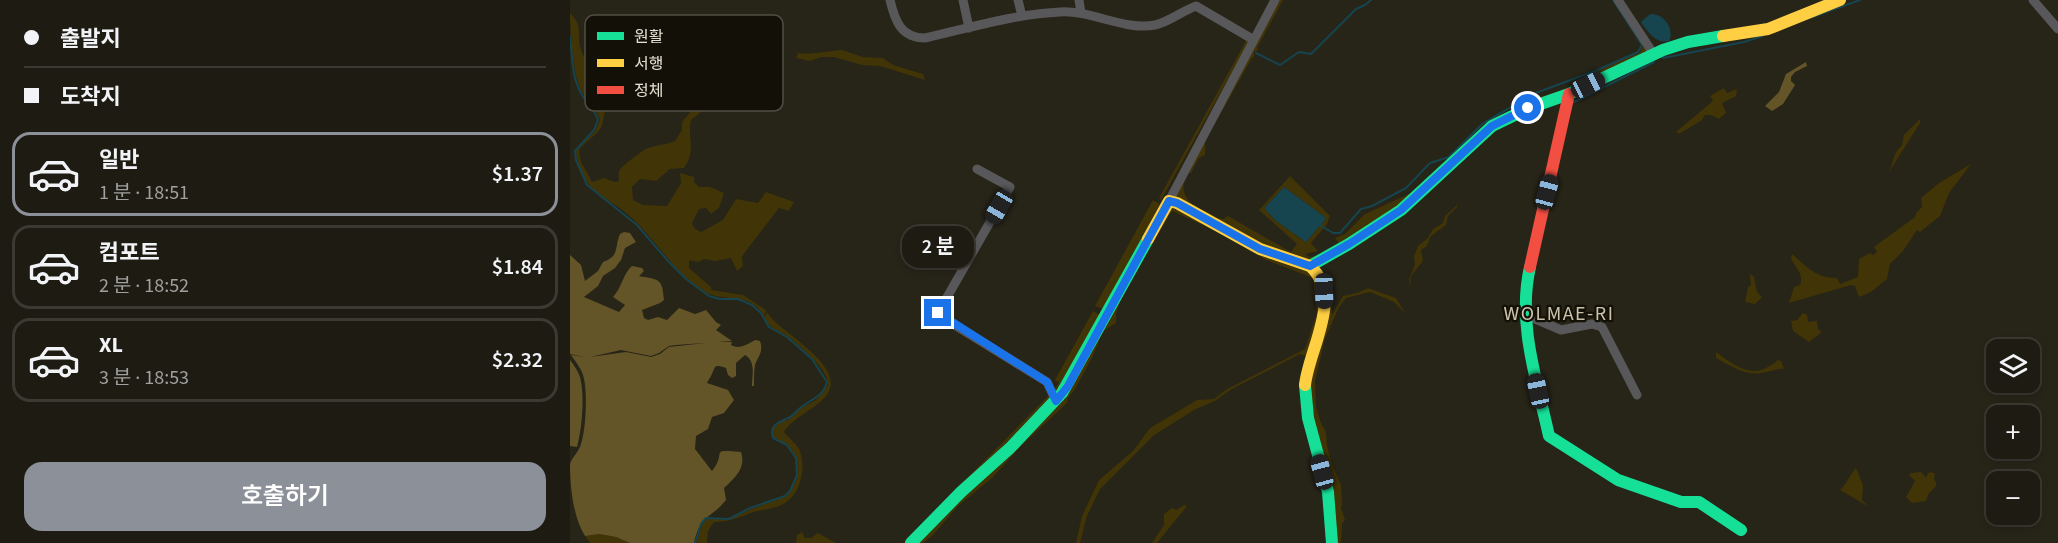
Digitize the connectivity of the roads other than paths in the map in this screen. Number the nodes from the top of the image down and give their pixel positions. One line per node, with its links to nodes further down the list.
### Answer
1 (890, 0): 11 (street)
2 (963, 0): 11 (street)
3 (1018, 0): 10 (street)
4 (1079, 0): 9 (street)
5 (1275, 0): 13 (street)
6 (1618, 0): 14 (street)
7 (1840, 0): 14 (street)
8 (2033, 0): 12 (street)
9 (1081, 13): 10 (street); 13 (street)
10 (1022, 16): 11 (street)
11 (969, 28)
12 (2058, 29)
13 (1254, 40): 17 (street)
14 (1653, 53): 15 (street)
15 (1569, 94): 18 (street); 19 (street)
16 (977, 169): 21 (street)
17 (1169, 201): 18 (street); 21 (street)
18 (1310, 266): 24 (street)
19 (1526, 315): 20 (street); 22 (street)
20 (1637, 395)
21 (1056, 401): 23 (street)
22 (1741, 530)
23 (911, 543)
24 (1332, 543)

